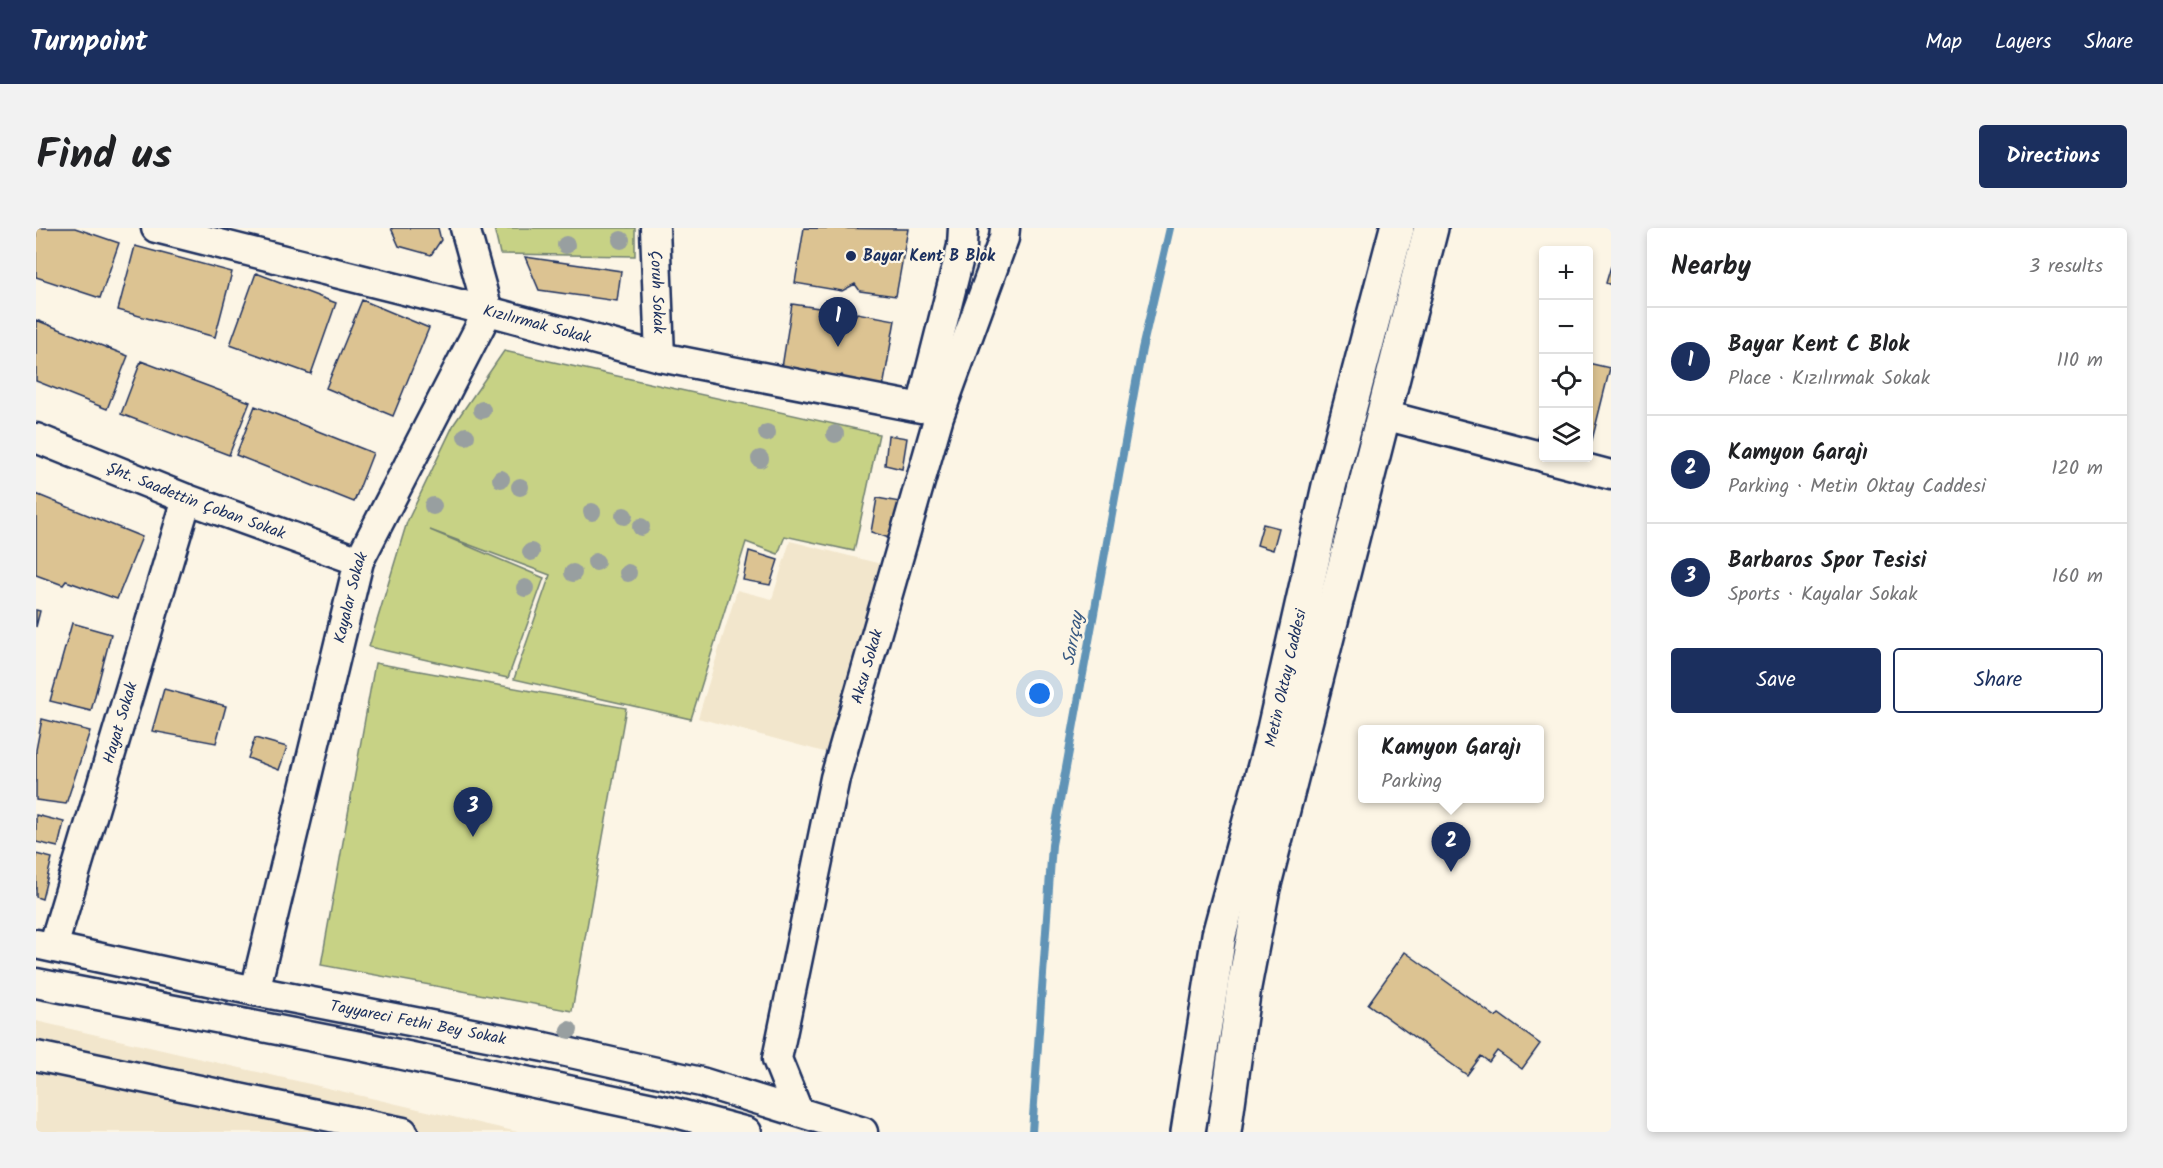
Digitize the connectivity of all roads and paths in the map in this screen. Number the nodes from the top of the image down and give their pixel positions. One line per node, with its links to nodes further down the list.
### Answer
1 (156, 228): 8 (street, Kızılırmak Sokak)
2 (465, 228): 8 (street)
3 (655, 228): 9 (street, Çoruh Sokak)
4 (963, 228): 9 (street, Kızılırmak Sokak)
5 (1005, 228): 21 (street, Aksu Sokak)
6 (1397, 228): 25 (main road, Metin Oktay Caddesi)
7 (1431, 228): 10 (main road, Metin Oktay Caddesi)
8 (488, 311): 9 (street, Kızılırmak Sokak); 16 (street, Kayalar Sokak)
9 (660, 357)
10 (1384, 415): 12 (street); 26 (main road, Metin Oktay Caddesi)
11 (36, 438): 15 (street, Şht. Saadettin Çoban Sokak)
12 (1539, 455)
13 (1563, 462): 14 (street)
14 (1611, 475)
15 (187, 499): 16 (street, Şht. Saadettin Çoban Sokak); 17 (street, Hayat Sokak)
16 (359, 561): 19 (street, Kayalar Sokak)
17 (44, 945): 19 (street, Tayyareci Fethi Bey Sokak)
18 (36, 982): 23 (street, Tayyareci Fethi Bey Sokak)
19 (255, 991): 21 (street, Tayyareci Fethi Bey Sokak)
20 (36, 1056): 22 (street)
21 (798, 1111): 24 (street, Tayyareci Fethi Bey Sokak)
22 (403, 1132)
23 (747, 1132)
24 (863, 1132)
25 (1188, 1132)
26 (1224, 1132)

